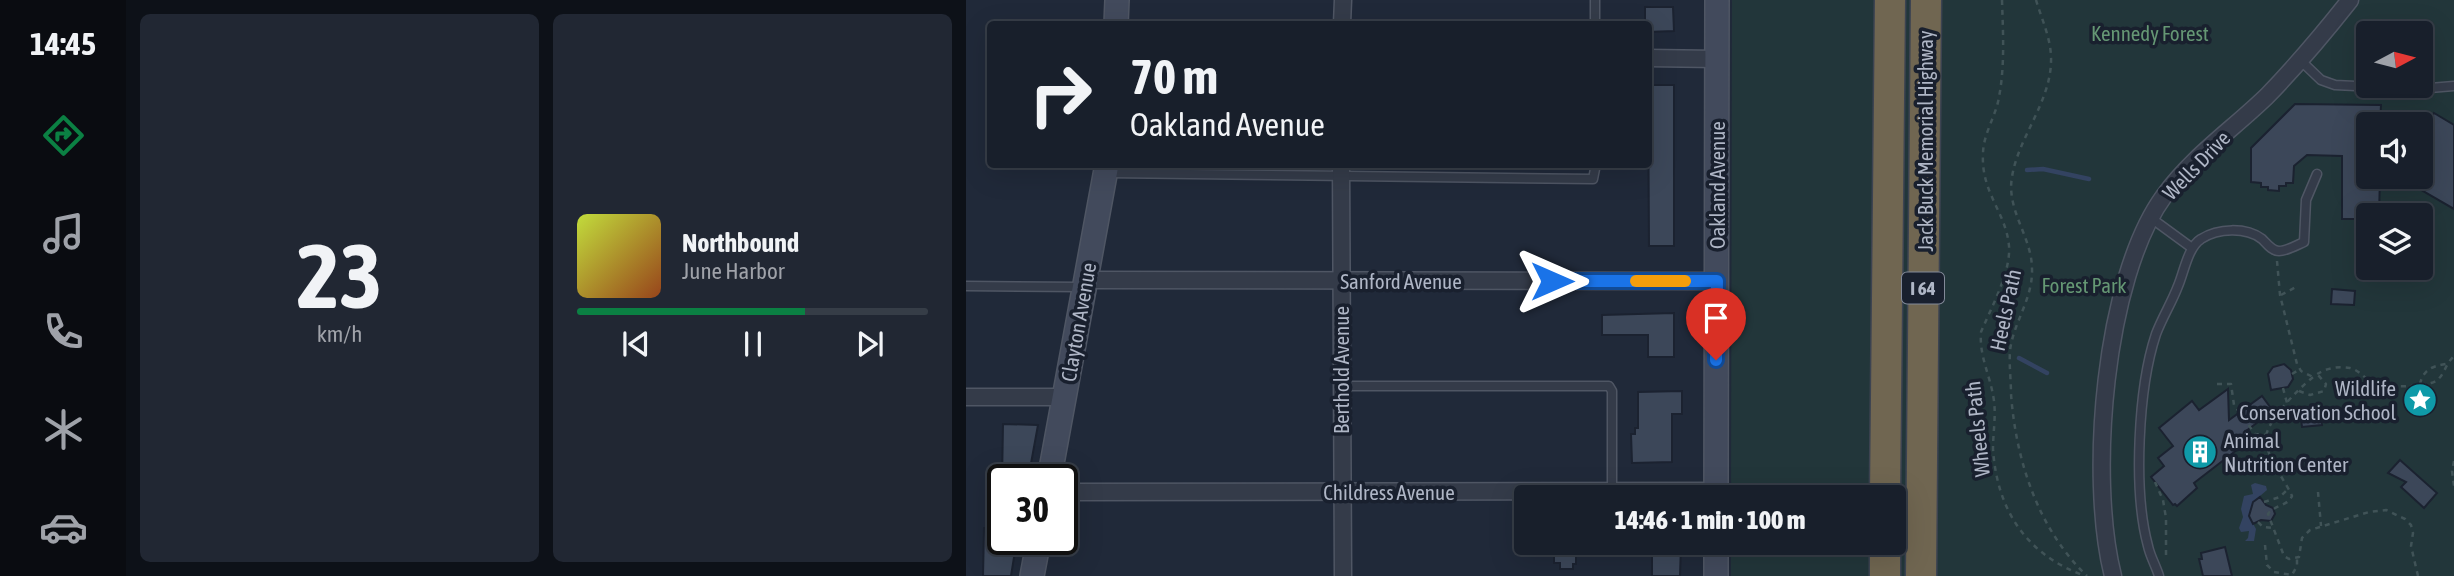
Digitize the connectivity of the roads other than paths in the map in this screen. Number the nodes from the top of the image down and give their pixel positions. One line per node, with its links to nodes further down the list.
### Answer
1 (1117, 0): 9 (street)
2 (1343, 0): 10 (street)
3 (1595, 0): 11 (lane)
4 (1717, 0): 13 (street, Oakland Avenue)
5 (1877, 0): 16 (highway)
6 (1890, 0): 16 (highway, Jack Buck Memorial Highway / I 64)
7 (1926, 0): 44 (highway, Jack Buck Memorial Highway / I 64)
8 (2350, 0): 14 (street, Wells Drive)
9 (1116, 21)
10 (1342, 21)
11 (1595, 21)
12 (1652, 58): 13 (street)
13 (1717, 59): 24 (street, Oakland Avenue)
14 (2299, 59): 15 (lane); 21 (street, Wells Drive)
15 (2454, 86)
16 (1889, 91): 33 (highway, Jack Buck Memorial Highway / I 64)
17 (1595, 168): 19 (lane)
18 (1106, 169): 19 (lane); 25 (street, Clayton Avenue)
19 (1341, 170): 23 (street, Berthold Avenue)
20 (2317, 174): 22 (lane)
21 (2151, 218): 22 (lane); 45 (street, Wells Drive)
22 (2192, 248): 46 (lane)
23 (1341, 281): 24 (street, Sanford Avenue); 25 (street, Sanford Avenue); 27 (street, Berthold Avenue)
24 (1717, 281): 32 (street, Oakland Avenue)
25 (1085, 283): 26 (lane); 29 (street, Clayton Avenue)
26 (966, 286)
27 (1341, 386): 31 (lane); 36 (street, Berthold Avenue)
28 (966, 397): 29 (street)
29 (1064, 397): 30 (street, Clayton Avenue)
30 (1052, 464)
31 (1612, 485)
32 (1716, 485)
33 (1885, 485)
34 (1514, 491): 36 (street, Childress Avenue)
35 (1078, 492): 36 (street, Childress Avenue)
36 (1343, 492): 41 (street, Berthold Avenue)
37 (1036, 555): 40 (street)
38 (1716, 555): 42 (street)
39 (1885, 555): 43 (highway)
40 (1032, 576)
41 (1343, 576)
42 (1716, 576)
43 (1885, 576)
44 (1921, 576)
45 (2113, 576)
46 (2159, 576)

